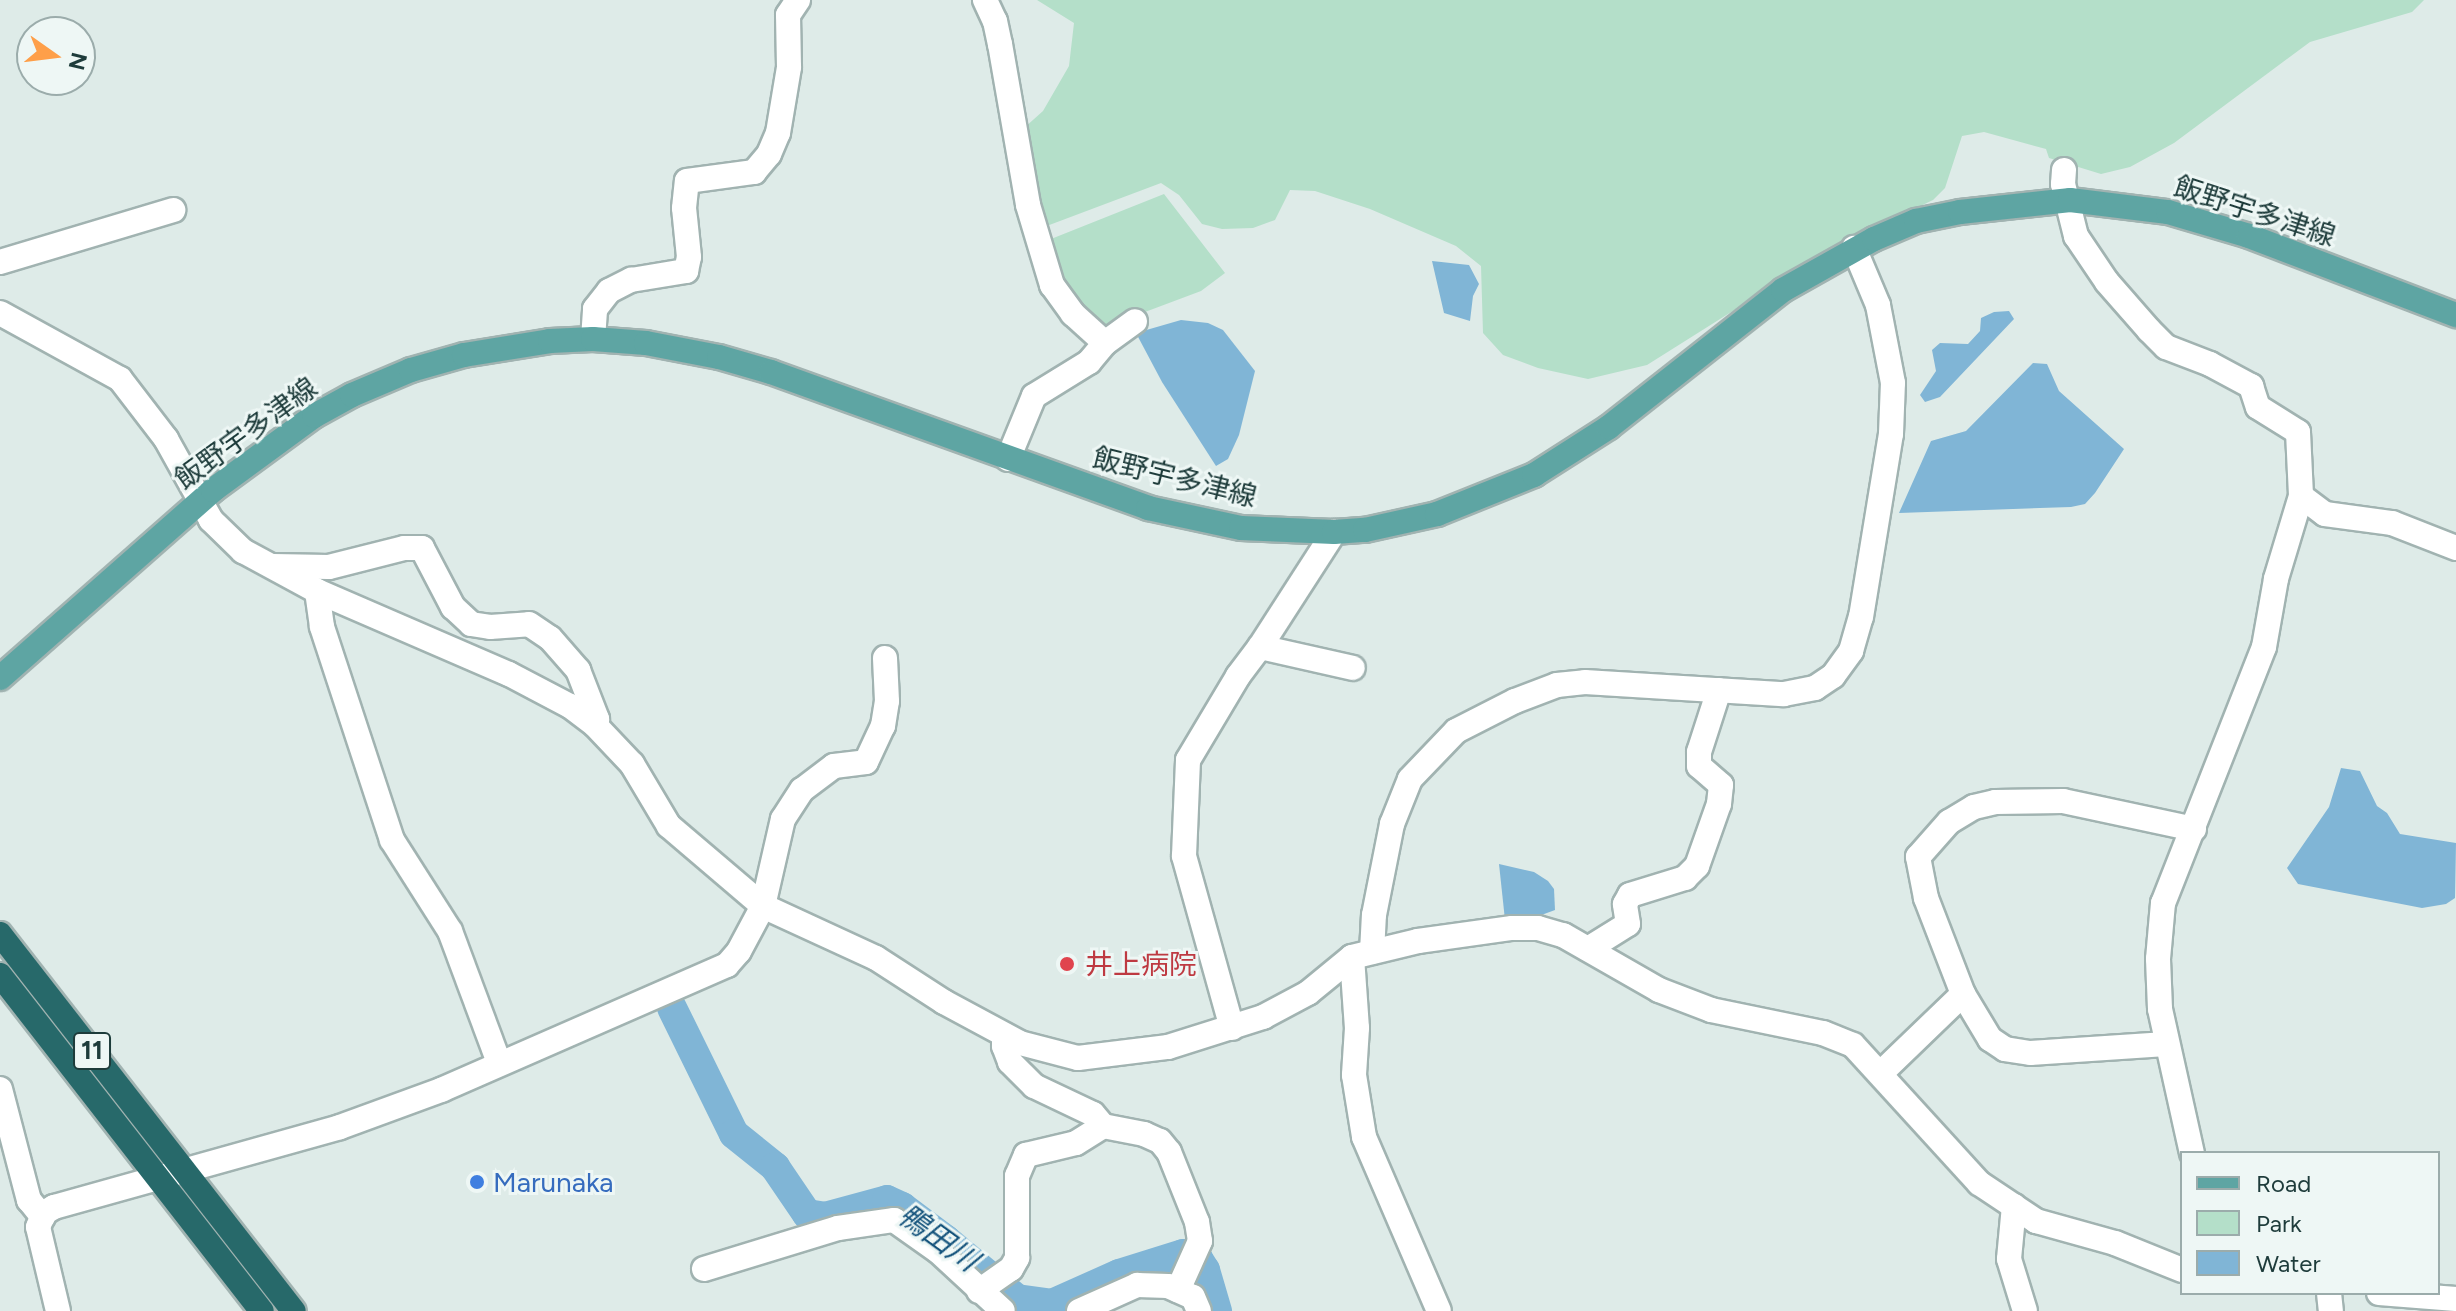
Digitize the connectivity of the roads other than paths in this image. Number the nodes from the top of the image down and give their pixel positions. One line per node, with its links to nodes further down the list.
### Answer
1 (798, 0): 11 (street)
2 (985, 0): 12 (street)
3 (2064, 170): 4 (street)
4 (2067, 200): 6 (main road, 飯野宇多津線); 9 (main road, 飯野宇多津線); 14 (street)
5 (173, 210): 7 (street)
6 (1854, 248): 16 (main road, 飯野宇多津線); 24 (street)
7 (0, 262)
8 (0, 313): 15 (street)
9 (2456, 315)
10 (1135, 321): 12 (street)
11 (593, 339): 13 (main road, 飯野宇多津線); 15 (main road, 飯野宇多津線)
12 (1105, 343): 13 (street)
13 (1008, 459): 16 (main road, 飯野宇多津線)
14 (2301, 496): 17 (street); 26 (street)
15 (200, 502): 18 (street); 23 (main road, 飯野宇多津線)
16 (1334, 532): 20 (street)
17 (2456, 548)
18 (271, 566): 19 (street); 25 (street)
19 (317, 591): 25 (street); 36 (street)
20 (1260, 647): 22 (street); 33 (street)
21 (885, 658): 27 (street)
22 (1353, 668)
23 (0, 678)
24 (1719, 690): 29 (street); 30 (street)
25 (595, 725): 27 (street)
26 (2194, 829): 32 (street); 35 (street)
27 (763, 906): 34 (street); 36 (street)
28 (0, 934): 41 (highway, 11)
29 (1588, 949): 30 (street); 37 (street)
30 (1362, 954): 33 (street); 57 (street)
31 (0, 975): 42 (highway, 11)
32 (1963, 994): 35 (street); 37 (street)
33 (1232, 1028): 34 (street)
34 (1004, 1035): 39 (street)
35 (2166, 1044): 40 (street)
36 (499, 1063): 41 (street)
37 (1881, 1073): 43 (street)
38 (0, 1089): 44 (street)
39 (1103, 1126): 47 (street); 48 (street)
40 (2192, 1151)
41 (185, 1169): 42 (street); 53 (highway, 11)
42 (159, 1176): 44 (street); 52 (highway, 11)
43 (2014, 1206): 46 (street); 58 (street)
44 (43, 1217): 51 (street)
45 (704, 1269): 48 (street)
46 (2180, 1269)
47 (1178, 1290): 55 (street); 56 (street)
48 (979, 1291): 54 (street)
49 (2405, 1295): 50 (street)
50 (2456, 1299)
51 (58, 1311)
52 (262, 1311)
53 (294, 1311)
54 (1003, 1311)
55 (1079, 1311)
56 (1199, 1311)
57 (1439, 1311)
58 (2025, 1311)

